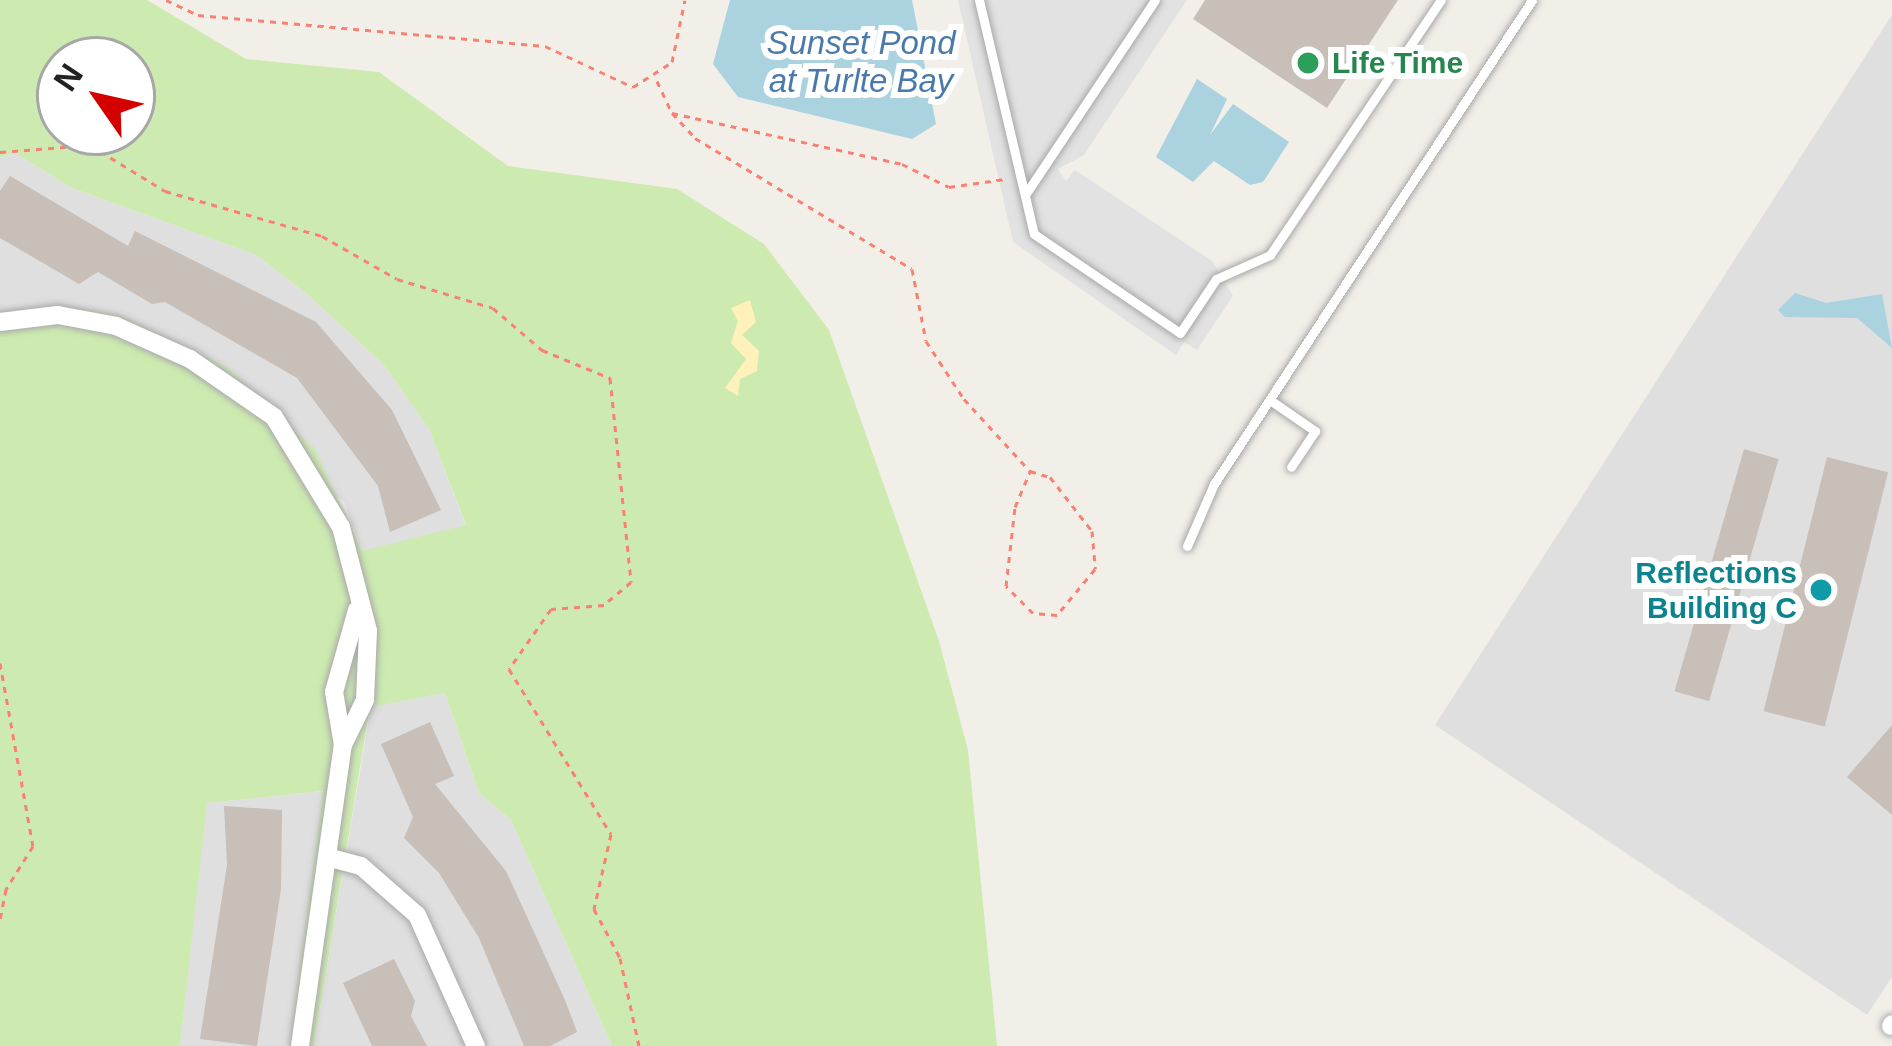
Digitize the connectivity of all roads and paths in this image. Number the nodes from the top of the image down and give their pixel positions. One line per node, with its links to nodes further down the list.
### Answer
1 (166, 0): 7 (path)
2 (686, 0): 7 (path)
3 (979, 0): 10 (lane)
4 (1154, 0): 11 (lane)
5 (1441, 0): 11 (lane)
6 (1532, 0): 13 (lane)
7 (656, 79): 8 (path)
8 (672, 113): 10 (path); 15 (path)
9 (0, 152): 24 (path)
10 (1021, 177): 11 (lane)
11 (1025, 195)
12 (0, 322): 17 (street)
13 (1270, 400): 14 (lane); 16 (lane)
14 (1291, 467)
15 (1030, 471): 15 (path)
16 (1187, 546)
17 (357, 610): 19 (street); 19 (street)
18 (0, 663): 21 (path)
19 (343, 745): 20 (street)
20 (327, 857): 22 (street); 23 (street)
21 (0, 919)
22 (300, 1046)
23 (476, 1046)
24 (639, 1046)

